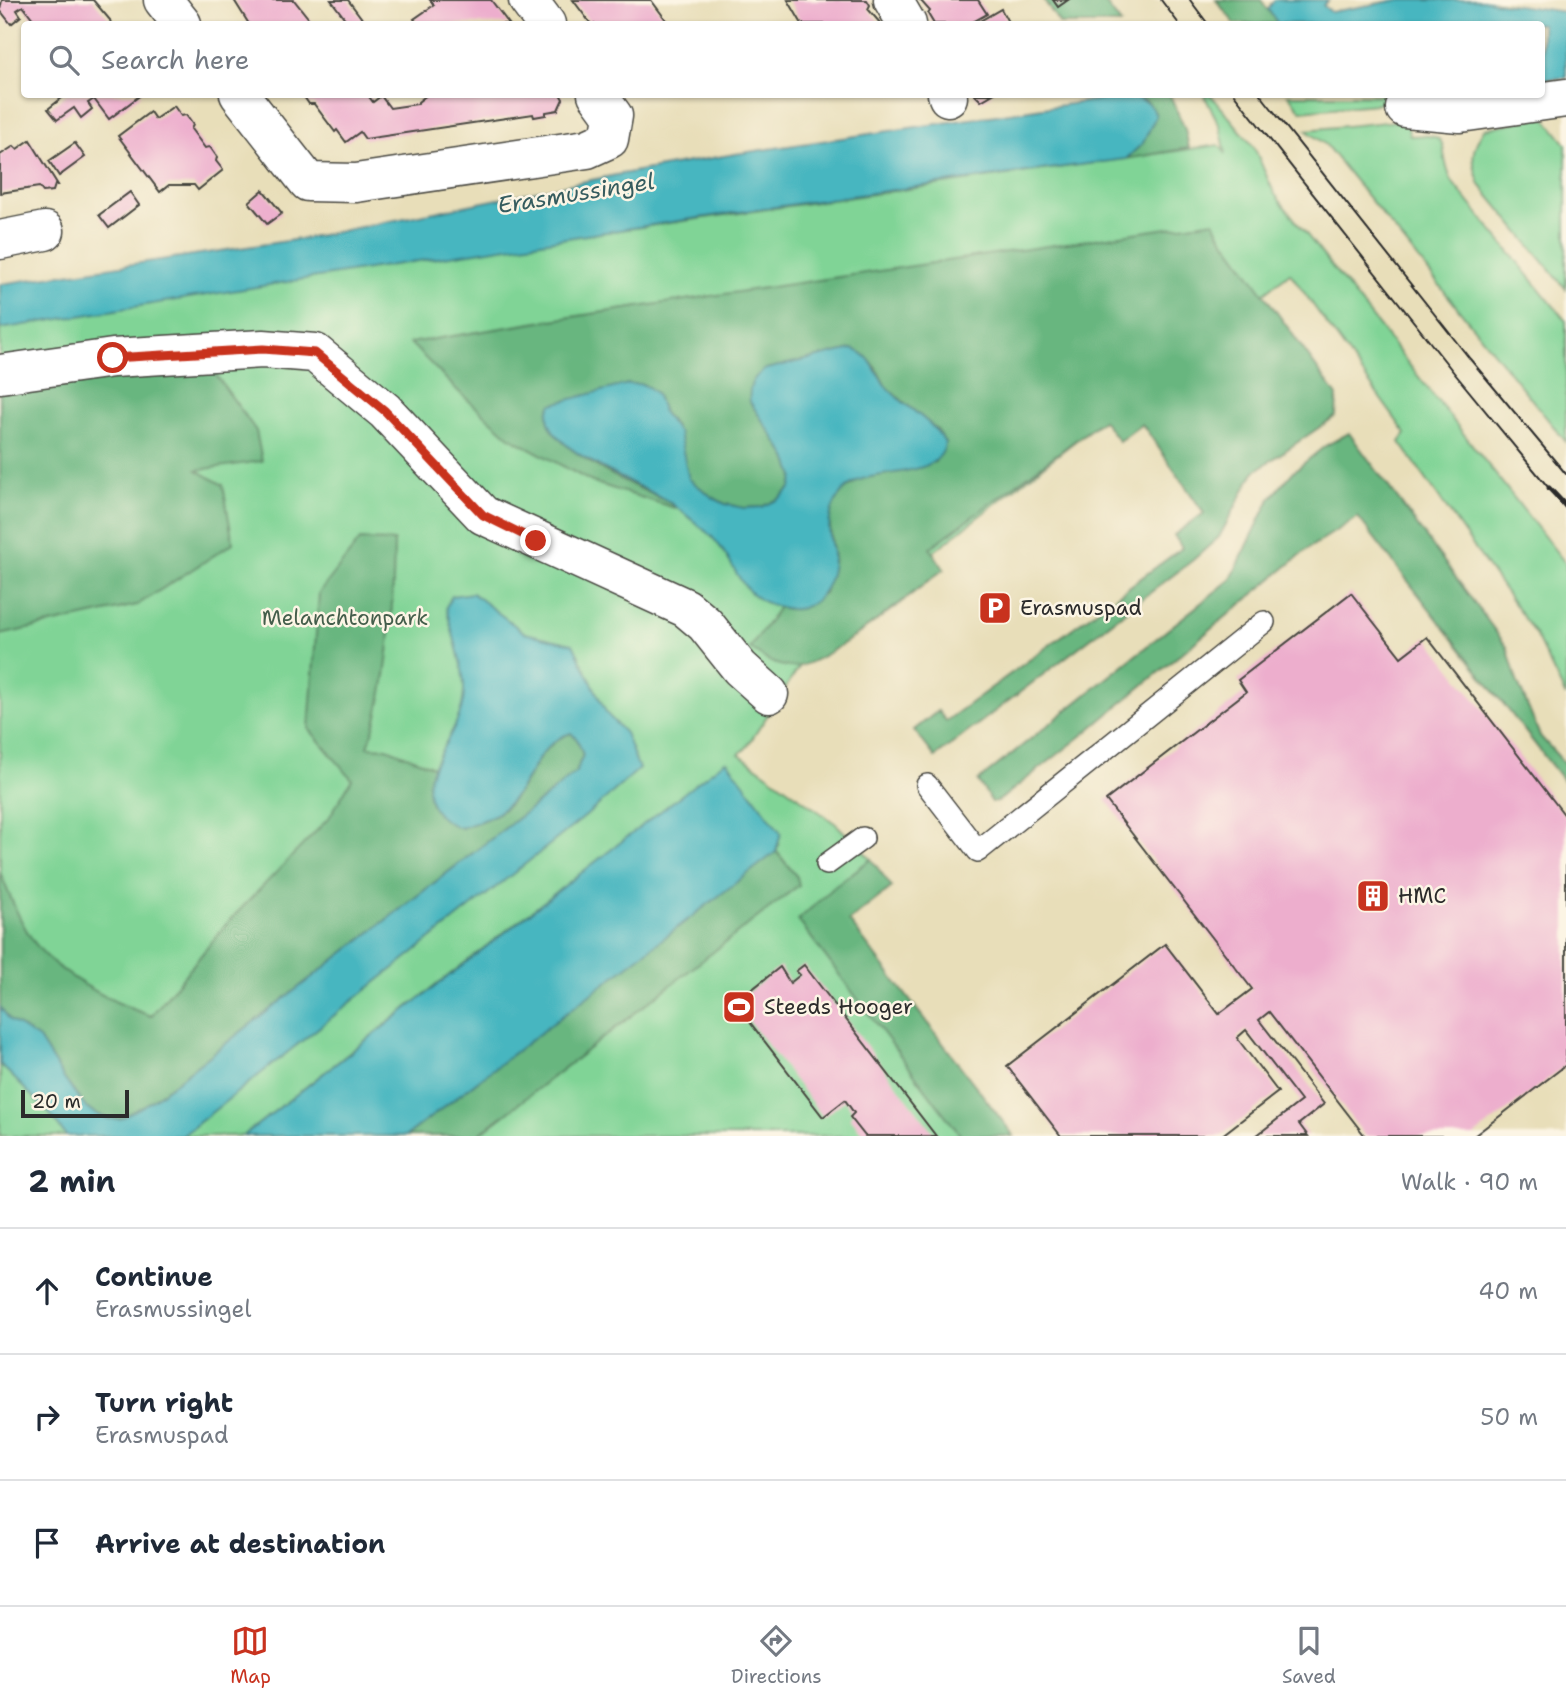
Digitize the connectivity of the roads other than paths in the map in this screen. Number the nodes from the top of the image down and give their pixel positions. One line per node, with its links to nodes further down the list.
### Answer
1 (163, 0): 4 (street)
2 (528, 0): 5 (street)
3 (893, 0): 6 (street)
4 (180, 21)
5 (544, 21)
6 (905, 21)
7 (242, 98): 9 (street)
8 (1566, 98): 10 (street)
9 (605, 105)
10 (1405, 108)
11 (45, 231): 12 (street)
12 (0, 240)
13 (0, 374): 15 (street)
14 (1264, 622): 16 (lane)
15 (769, 694)
16 (928, 785)
17 (863, 838): 18 (lane)
18 (827, 864)

